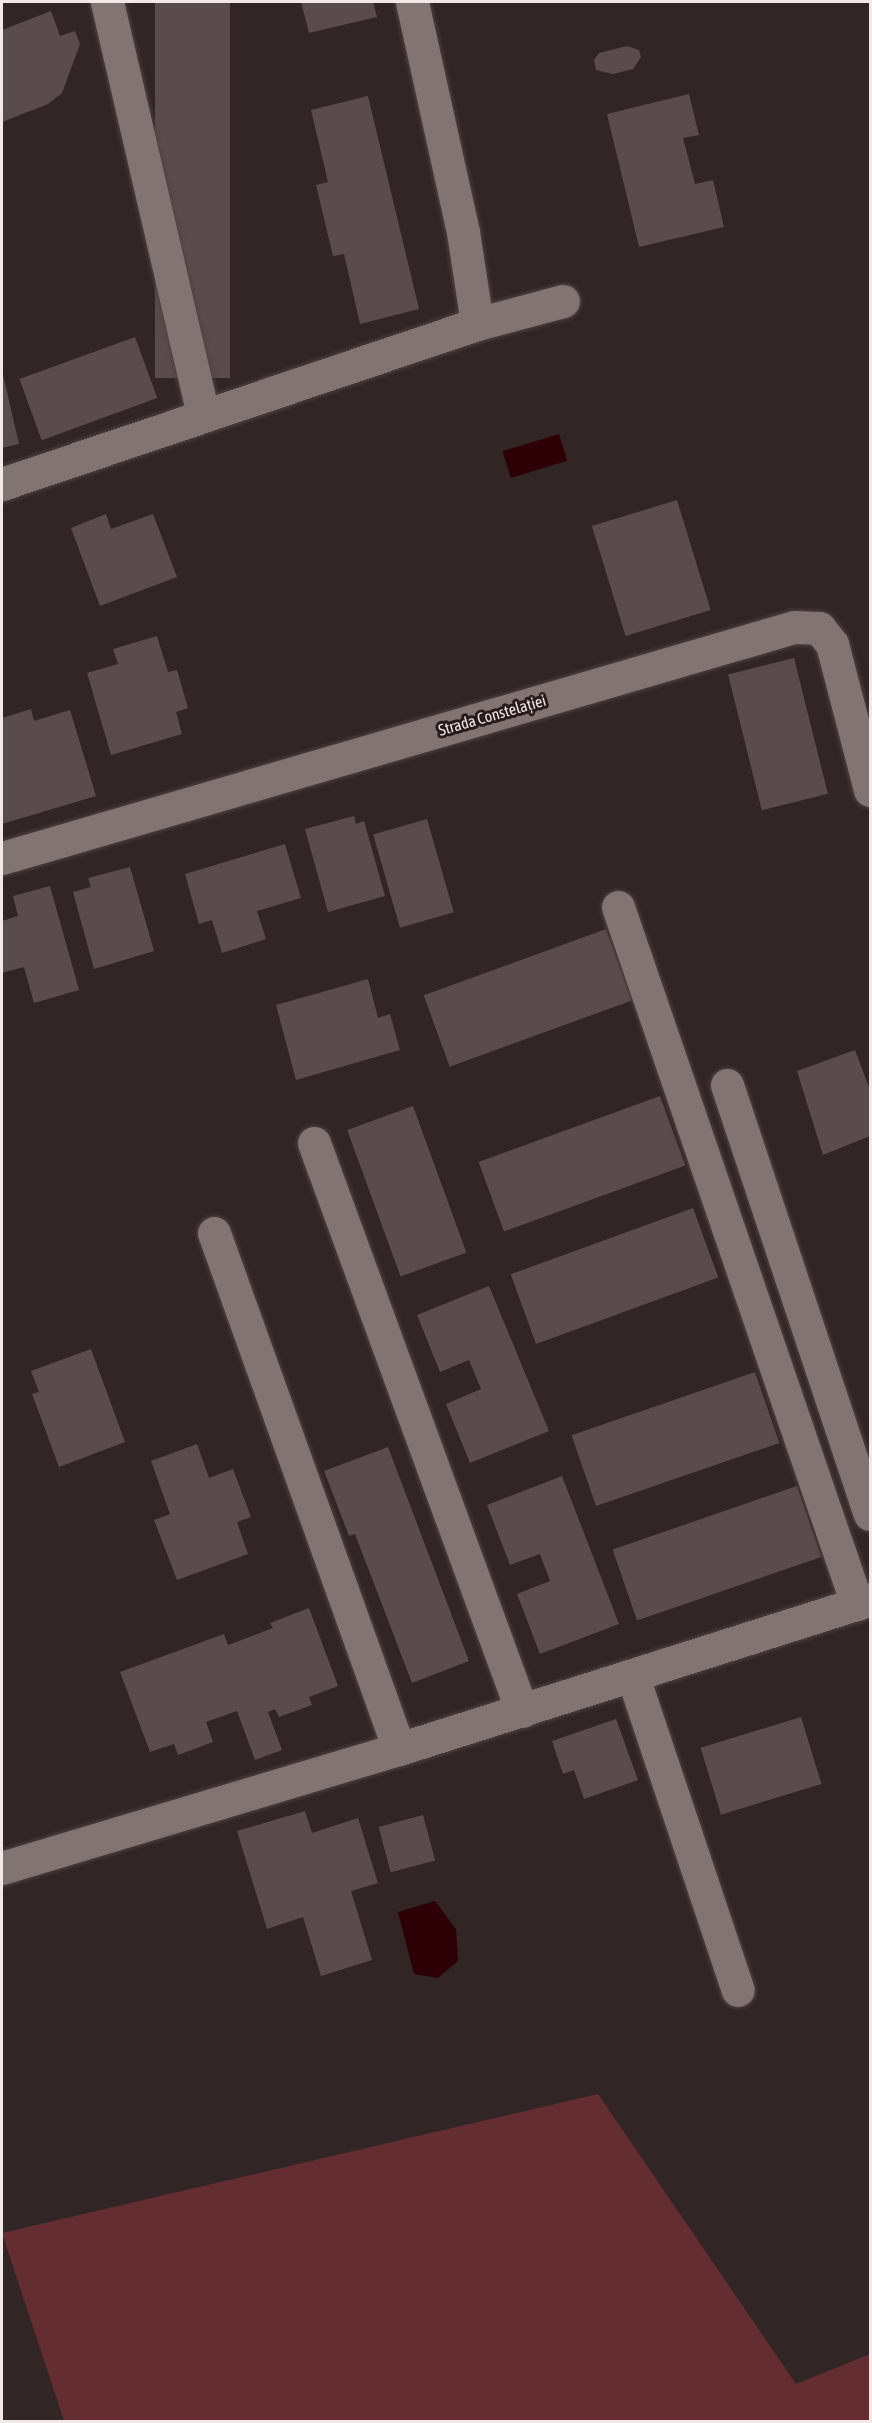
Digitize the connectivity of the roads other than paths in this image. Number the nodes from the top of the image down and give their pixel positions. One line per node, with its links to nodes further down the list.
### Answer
1 (107, 2): 5 (street)
2 (412, 2): 4 (street)
3 (563, 301): 4 (street)
4 (477, 324): 5 (street)
5 (204, 416): 6 (street)
6 (2, 484)
7 (870, 790): 8 (street, Strada Constelației)
8 (2, 858)
9 (618, 907): 14 (street)
10 (727, 1085): 13 (street)
11 (314, 1143): 16 (street)
12 (214, 1233): 17 (street)
13 (870, 1514)
14 (864, 1602): 15 (street)
15 (633, 1677): 16 (street); 19 (street)
16 (522, 1711): 17 (street)
17 (399, 1749): 18 (street)
18 (2, 1868)
19 (738, 1990)

